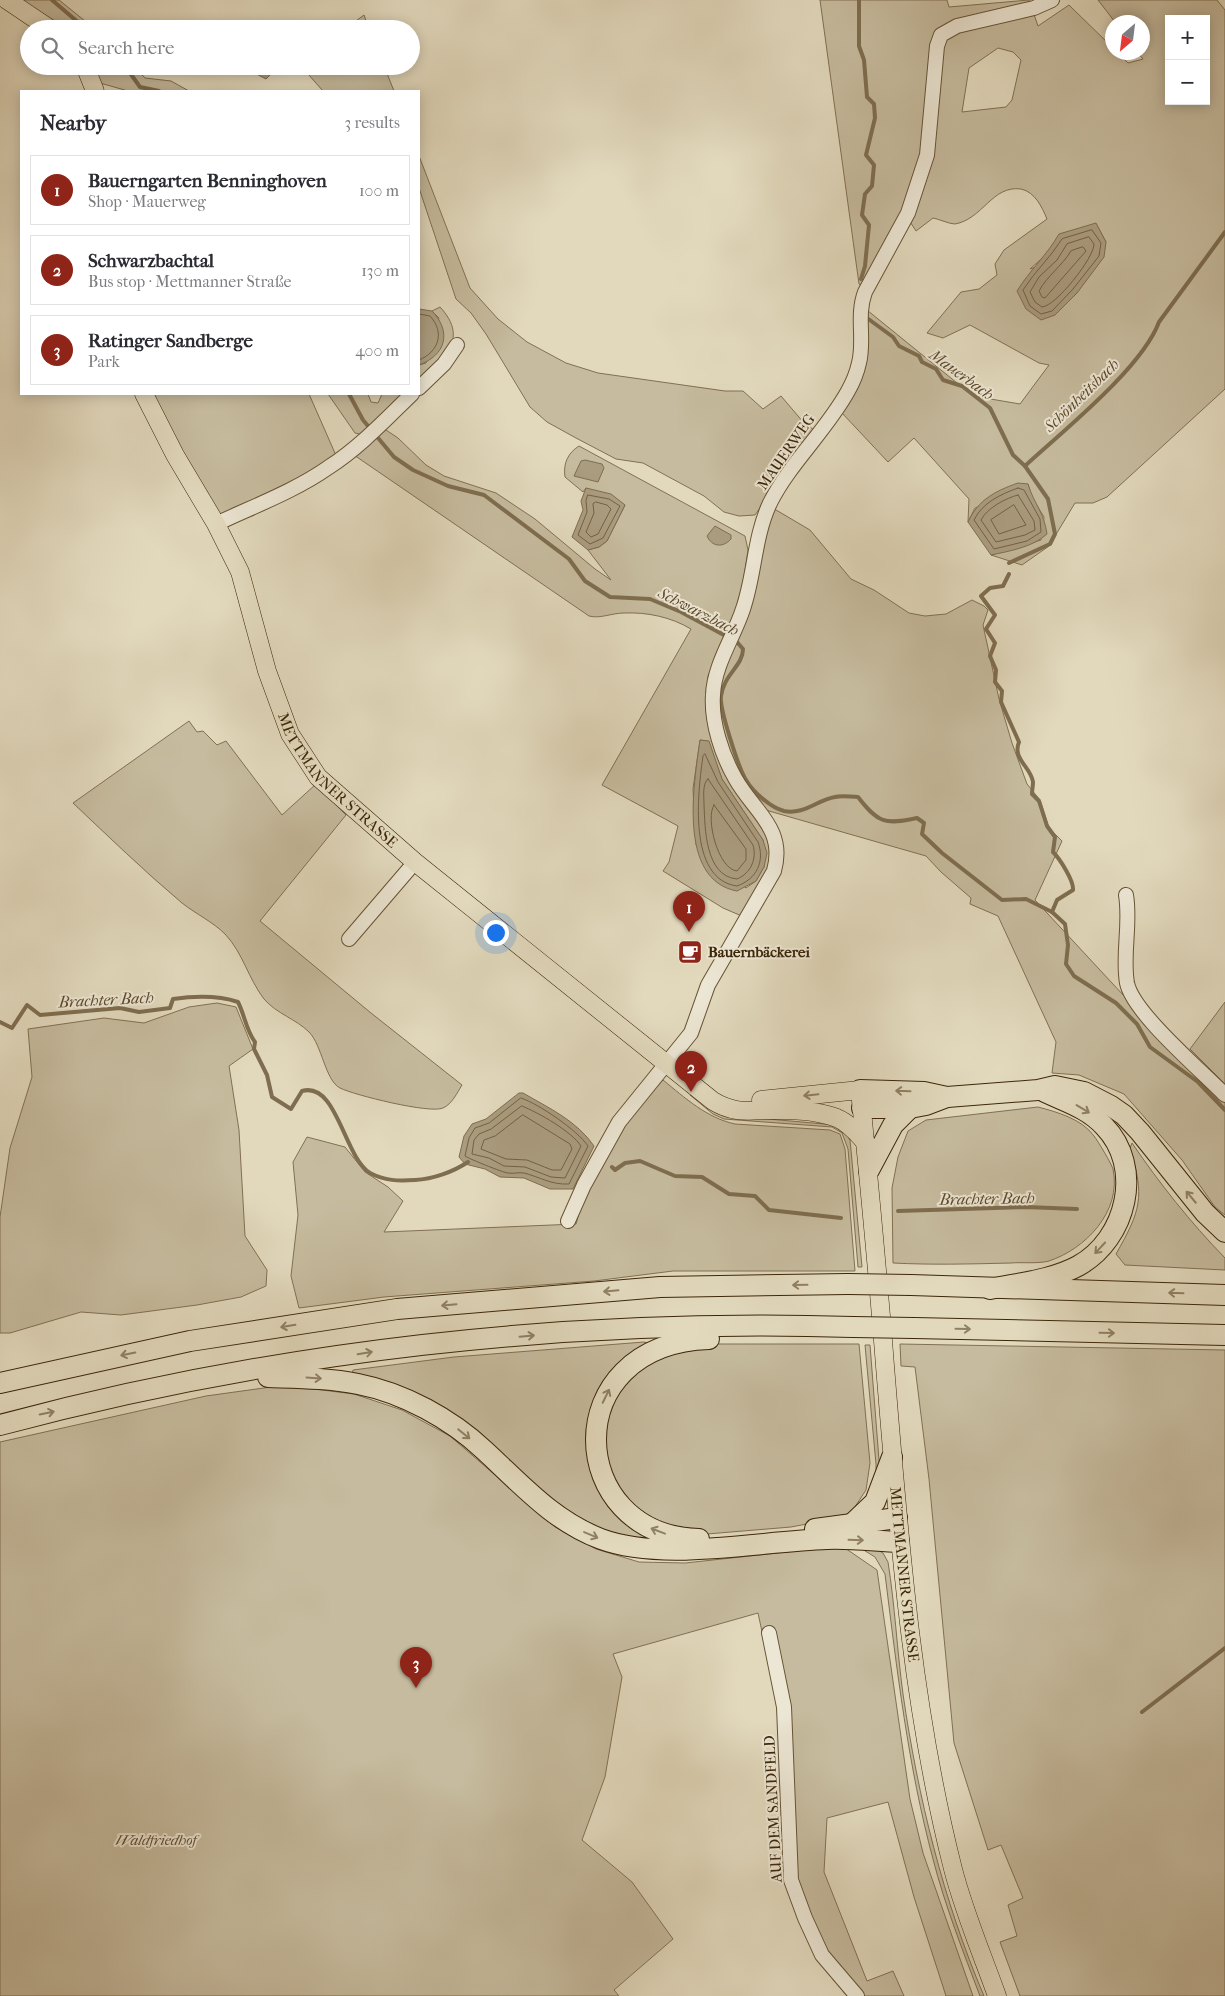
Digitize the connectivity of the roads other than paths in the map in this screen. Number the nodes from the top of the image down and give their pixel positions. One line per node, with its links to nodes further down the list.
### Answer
1 (7, 0): 3 (main road)
2 (1052, 0): 14 (street, MAUERWEG)
3 (37, 20)
4 (89, 75): 5 (main road)
5 (95, 90)
6 (458, 345): 7 (street)
7 (420, 387)
8 (145, 395): 10 (main road, METTMANNER STRASSE)
9 (411, 395): 10 (street)
10 (216, 524): 11 (main road, METTMANNER STRASSE)
11 (414, 862): 13 (street); 14 (main road, METTMANNER STRASSE)
12 (1126, 895): 17 (street)
13 (348, 939)
14 (667, 1064): 15 (main road, METTMANNER STRASSE); 24 (street)
15 (700, 1090): 19 (main road, METTMANNER STRASSE, one-way to 15); 21 (main road, METTMANNER STRASSE)
16 (1038, 1090): 18 (highway); 25 (highway, one-way to 16); 26 (highway, one-way to 26)
17 (1225, 1095)
18 (947, 1097): 19 (highway, one-way to 19); 20 (highway)
19 (861, 1099): 20 (highway); 21 (main road); 22 (main road, METTMANNER STRASSE)
20 (910, 1108): 23 (highway)
21 (780, 1110): 22 (main road, METTMANNER STRASSE)
22 (866, 1144): 23 (main road, METTMANNER STRASSE)
23 (869, 1170): 33 (main road, METTMANNER STRASSE)
24 (568, 1221)
25 (1225, 1232)
26 (990, 1289): 27 (highway, one-way to 26); 31 (highway, one-way to 31, bridge)
27 (1225, 1295)
28 (804, 1325): 29 (highway, one-way to 29, bridge); 30 (highway, one-way to 28); 35 (highway, one-way to 28)
29 (1225, 1335)
30 (213, 1376): 32 (highway, one-way to 30); 36 (highway, one-way to 36)
31 (0, 1383)
32 (0, 1424)
33 (892, 1457): 34 (main road, METTMANNER STRASSE); 35 (highway)
34 (897, 1518): 35 (highway); 36 (main road, METTMANNER STRASSE)
35 (853, 1523)
36 (898, 1542): 39 (main road, METTMANNER STRASSE)
37 (769, 1633): 38 (street, AUF DEM SANDFELD)
38 (856, 1996)
39 (997, 1996)

